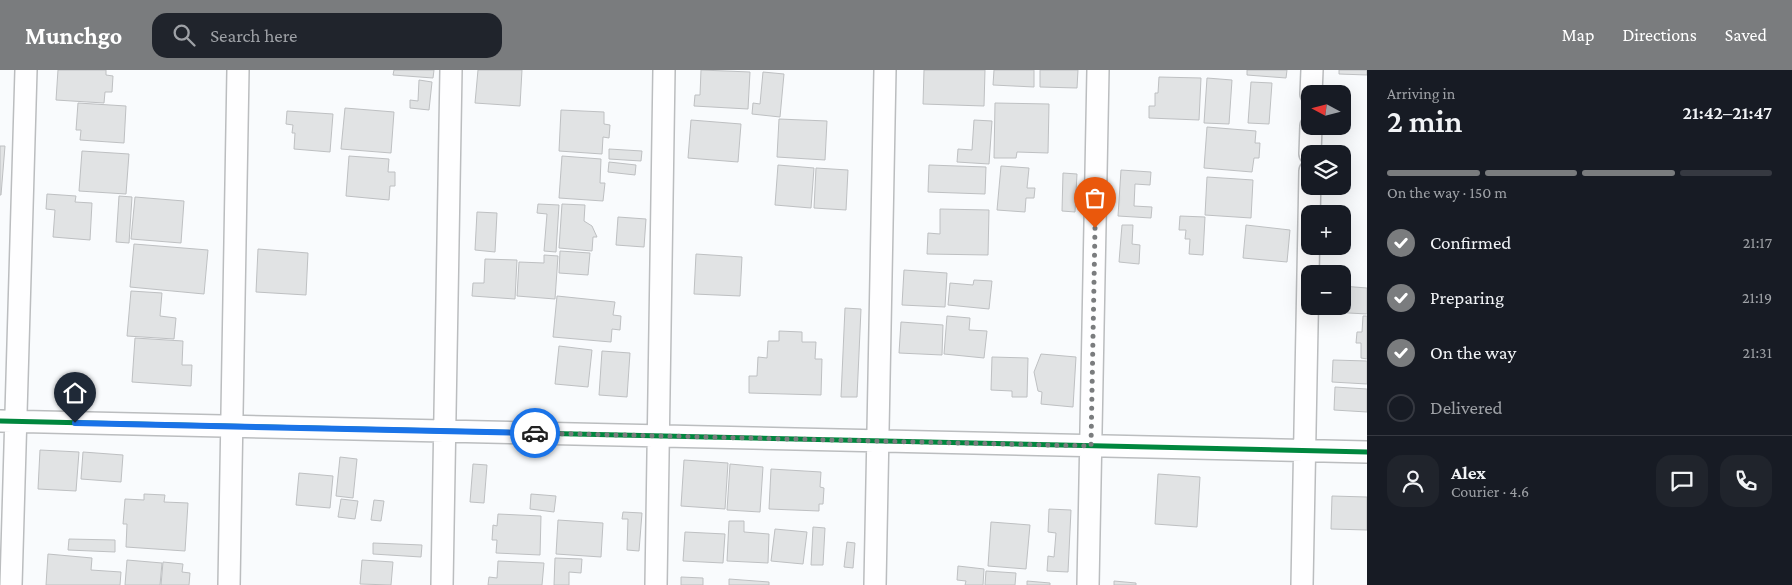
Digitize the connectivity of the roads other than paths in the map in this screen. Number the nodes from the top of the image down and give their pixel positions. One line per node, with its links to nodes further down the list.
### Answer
1 (26, 70): 10 (street)
2 (238, 70): 11 (street)
3 (451, 70): 12 (street)
4 (664, 70): 13 (street)
5 (885, 70): 14 (street)
6 (1098, 70): 15 (street)
7 (1312, 70): 8 (street)
8 (1312, 85)
9 (1310, 195): 16 (street)
10 (8, 421): 11 (street); 18 (street)
11 (231, 426): 12 (street); 19 (street)
12 (445, 431): 13 (street); 20 (street)
13 (659, 436): 14 (street); 21 (street)
14 (878, 441): 15 (street); 22 (street)
15 (1091, 446): 16 (street); 23 (street)
16 (1305, 451): 17 (street); 24 (street)
17 (1367, 452)
18 (11, 585)
19 (229, 585)
20 (442, 585)
21 (656, 585)
22 (874, 585)
23 (1088, 585)
24 (1302, 585)

